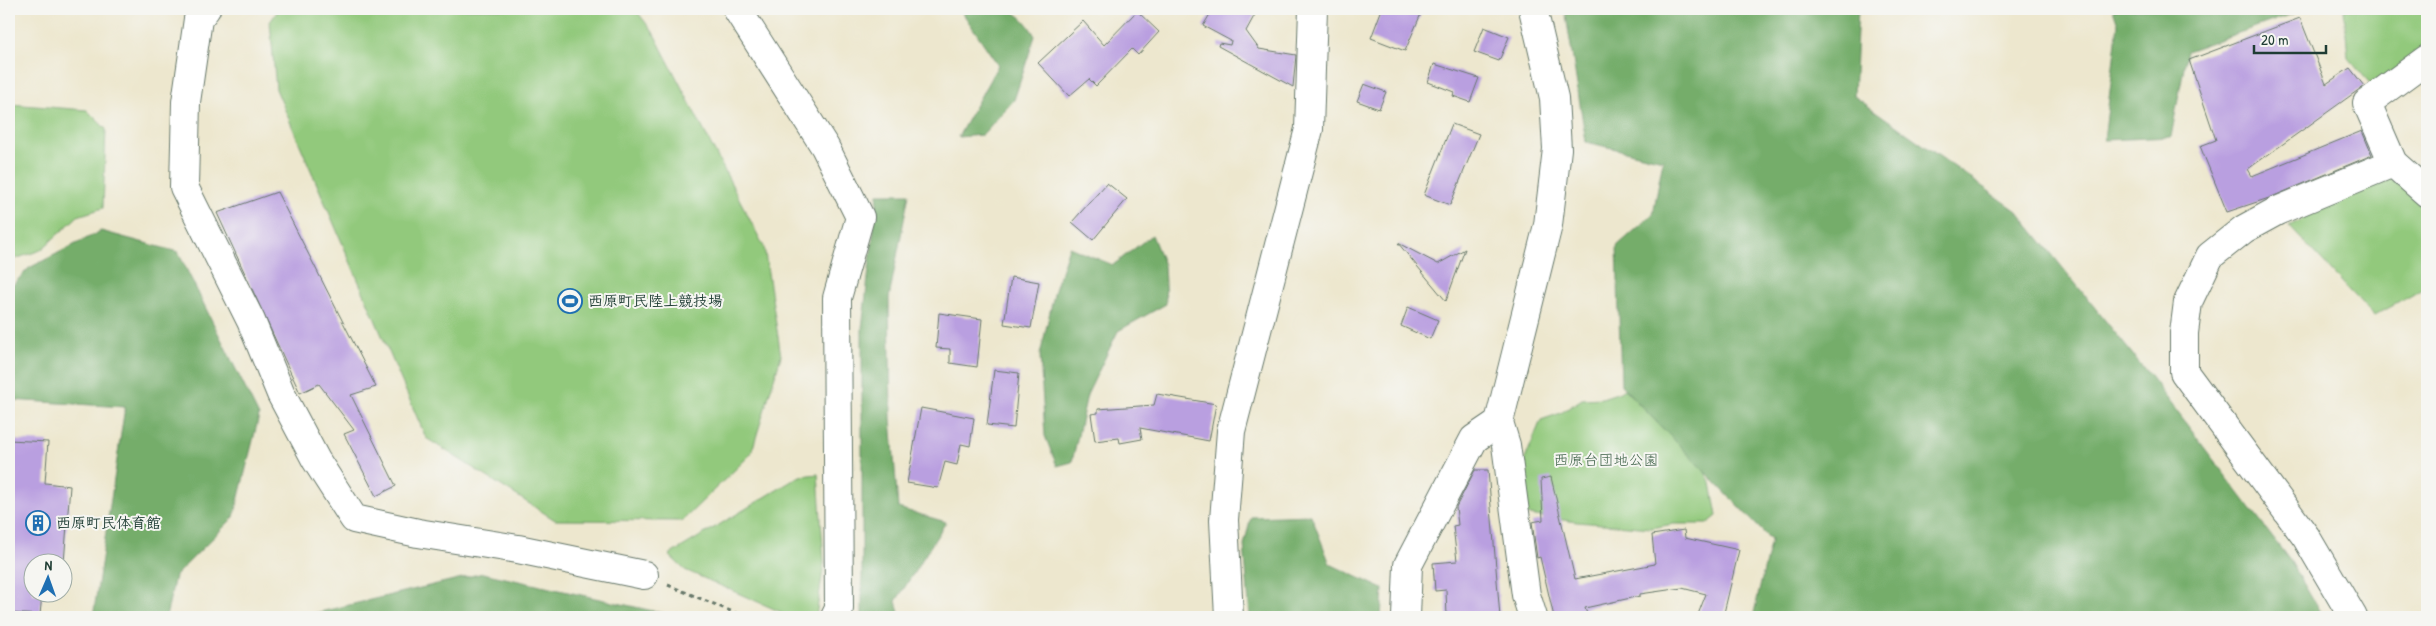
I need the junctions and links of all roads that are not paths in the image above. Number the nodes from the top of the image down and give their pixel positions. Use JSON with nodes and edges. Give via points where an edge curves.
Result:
{"nodes":[{"id":1,"x":206,"y":9,"type":"edge"},
{"id":2,"x":737,"y":9,"type":"edge"},
{"id":3,"x":1313,"y":9,"type":"edge"},
{"id":4,"x":1533,"y":9,"type":"edge"},
{"id":5,"x":2427,"y":59,"type":"edge"},
{"id":6,"x":2393,"y":163,"type":"junction"},
{"id":7,"x":2427,"y":193,"type":"edge"},
{"id":8,"x":1499,"y":422,"type":"junction"},
{"id":9,"x":644,"y":575,"type":"road end"},
{"id":10,"x":837,"y":613,"type":"edge"},
{"id":11,"x":1228,"y":617,"type":"edge"},
{"id":12,"x":1406,"y":617,"type":"edge"},
{"id":13,"x":1533,"y":617,"type":"edge"},
{"id":14,"x":2353,"y":617,"type":"edge"}],
"edges":[{"from":1,"to":9,"type":"street","via":[[198,19],[186,102],[184,187],[251,321],[280,394],[316,460],[354,519]]},
{"from":2,"to":10,"type":"street","via":[[825,147],[860,217],[837,298]]},
{"from":3,"to":11,"type":"street","via":[[1309,129],[1231,430],[1224,520]]},
{"from":4,"to":8,"type":"street","via":[[1554,98],[1557,149],[1548,225]]},
{"from":5,"to":6,"type":"street","via":[[2367,103]]},
{"from":6,"to":7,"type":"street"},
{"from":6,"to":14,"type":"street","via":[[2277,211],[2244,229],[2210,256],[2188,302],[2184,333],[2184,372],[2306,537]]},
{"from":8,"to":12,"type":"street","via":[[1474,439],[1408,565]]},
{"from":8,"to":13,"type":"street","via":[[1506,444],[1526,595]]}]}
